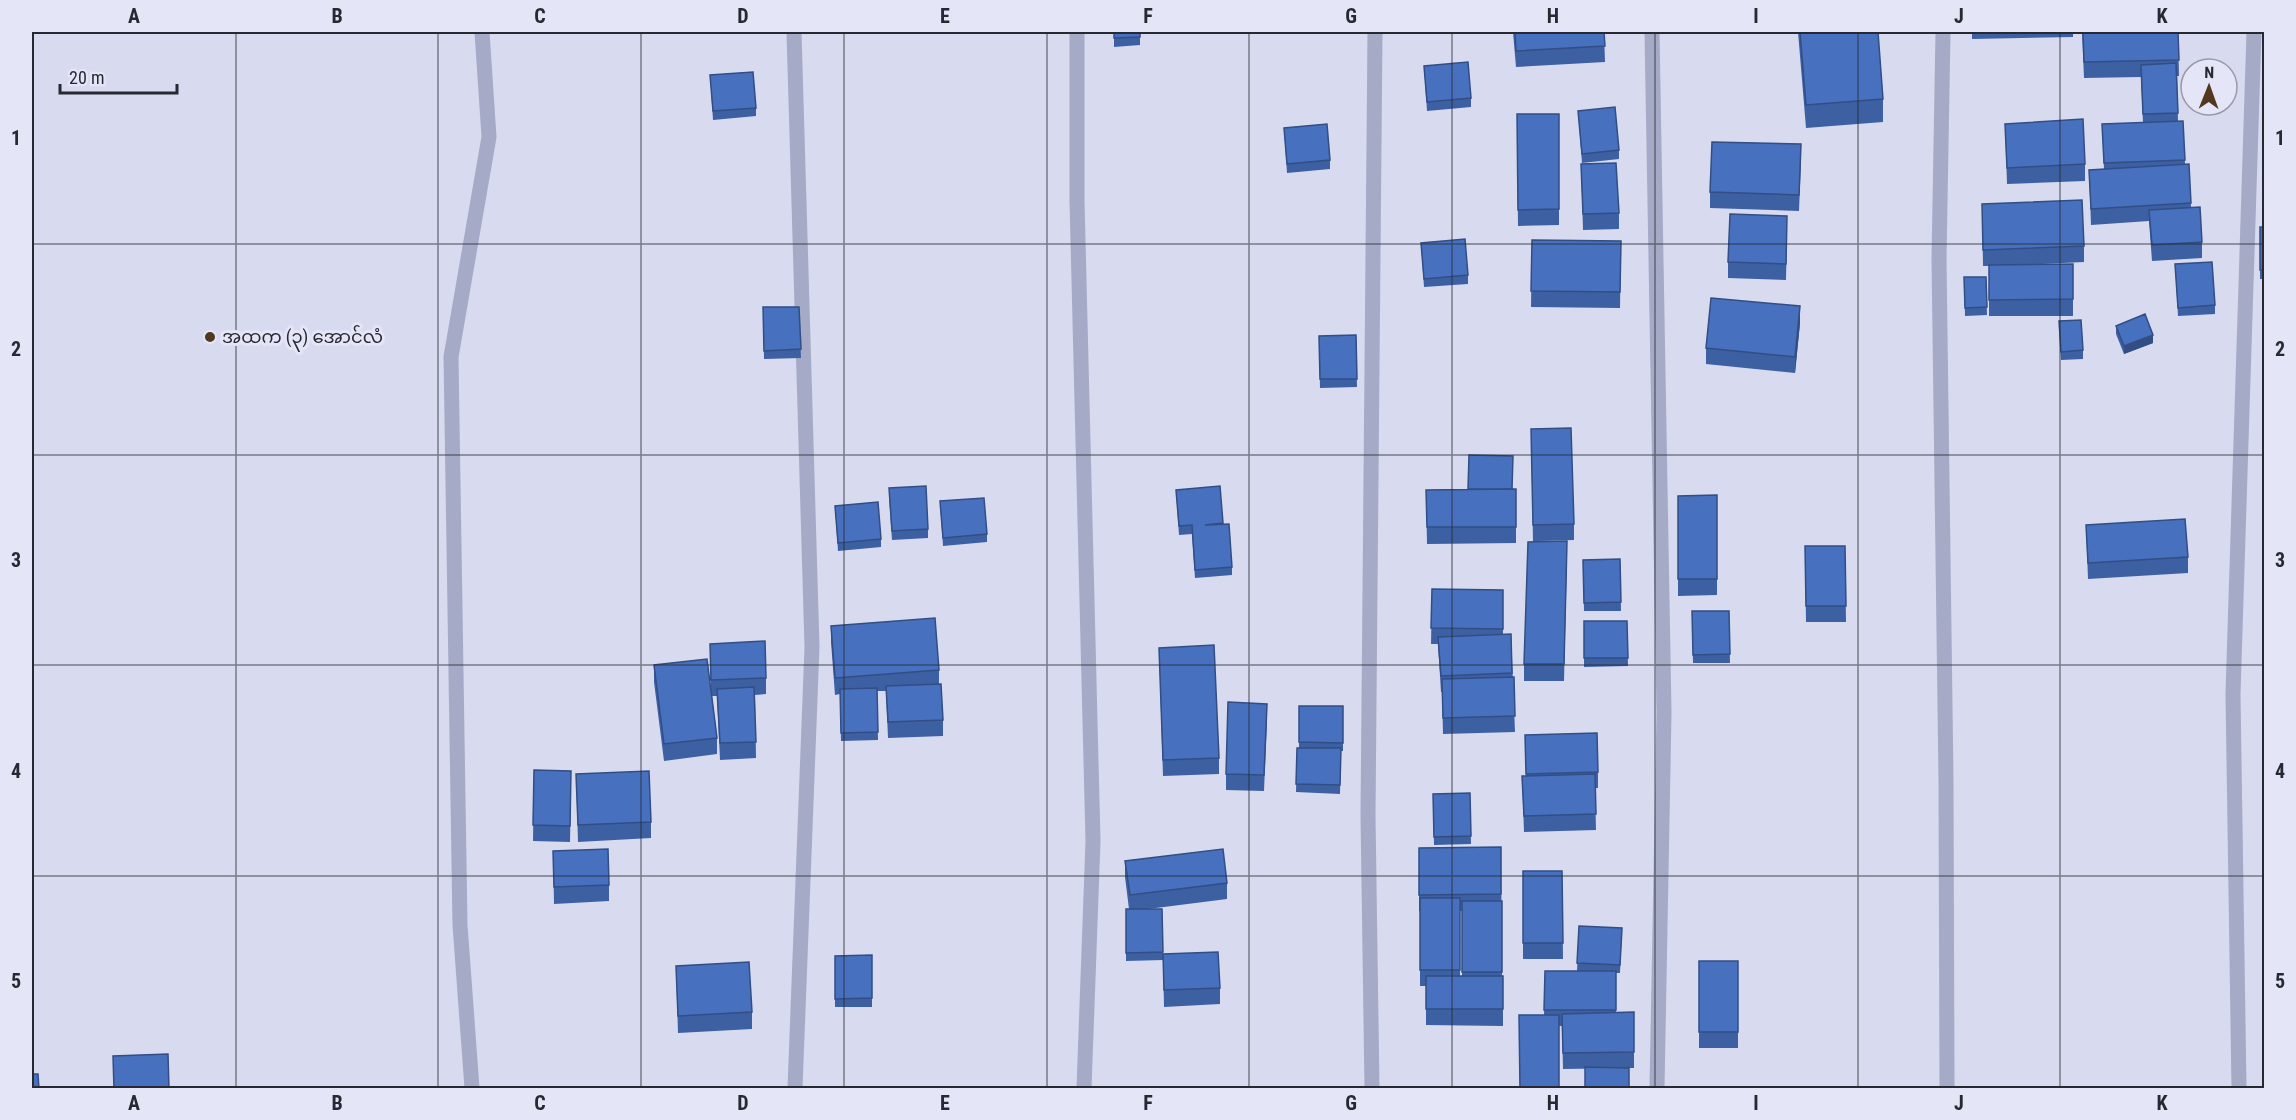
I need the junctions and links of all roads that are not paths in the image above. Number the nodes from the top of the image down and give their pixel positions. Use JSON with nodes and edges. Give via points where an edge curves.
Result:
{"nodes":[{"id":1,"x":482,"y":32,"type":"edge"},
{"id":2,"x":794,"y":32,"type":"edge"},
{"id":3,"x":1077,"y":32,"type":"edge"},
{"id":4,"x":1375,"y":32,"type":"edge"},
{"id":5,"x":1652,"y":32,"type":"edge"},
{"id":6,"x":1943,"y":32,"type":"edge"},
{"id":7,"x":2254,"y":32,"type":"edge"},
{"id":8,"x":472,"y":1089,"type":"edge"},
{"id":9,"x":795,"y":1089,"type":"edge"},
{"id":10,"x":1084,"y":1089,"type":"edge"},
{"id":11,"x":1372,"y":1089,"type":"edge"},
{"id":12,"x":1657,"y":1089,"type":"edge"},
{"id":13,"x":1947,"y":1089,"type":"edge"},
{"id":14,"x":2239,"y":1089,"type":"edge"}],
"edges":[{"from":1,"to":8,"type":"street","via":[[489,137],[451,357],[460,925]]},
{"from":2,"to":9,"type":"street","via":[[812,647]]},
{"from":3,"to":10,"type":"street","via":[[1077,201],[1093,841]]},
{"from":4,"to":11,"type":"street","via":[[1368,803]]},
{"from":5,"to":12,"type":"street","via":[[1664,713]]},
{"from":6,"to":13,"type":"street","via":[[1939,259]]},
{"from":7,"to":14,"type":"street","via":[[2233,694]]}]}
